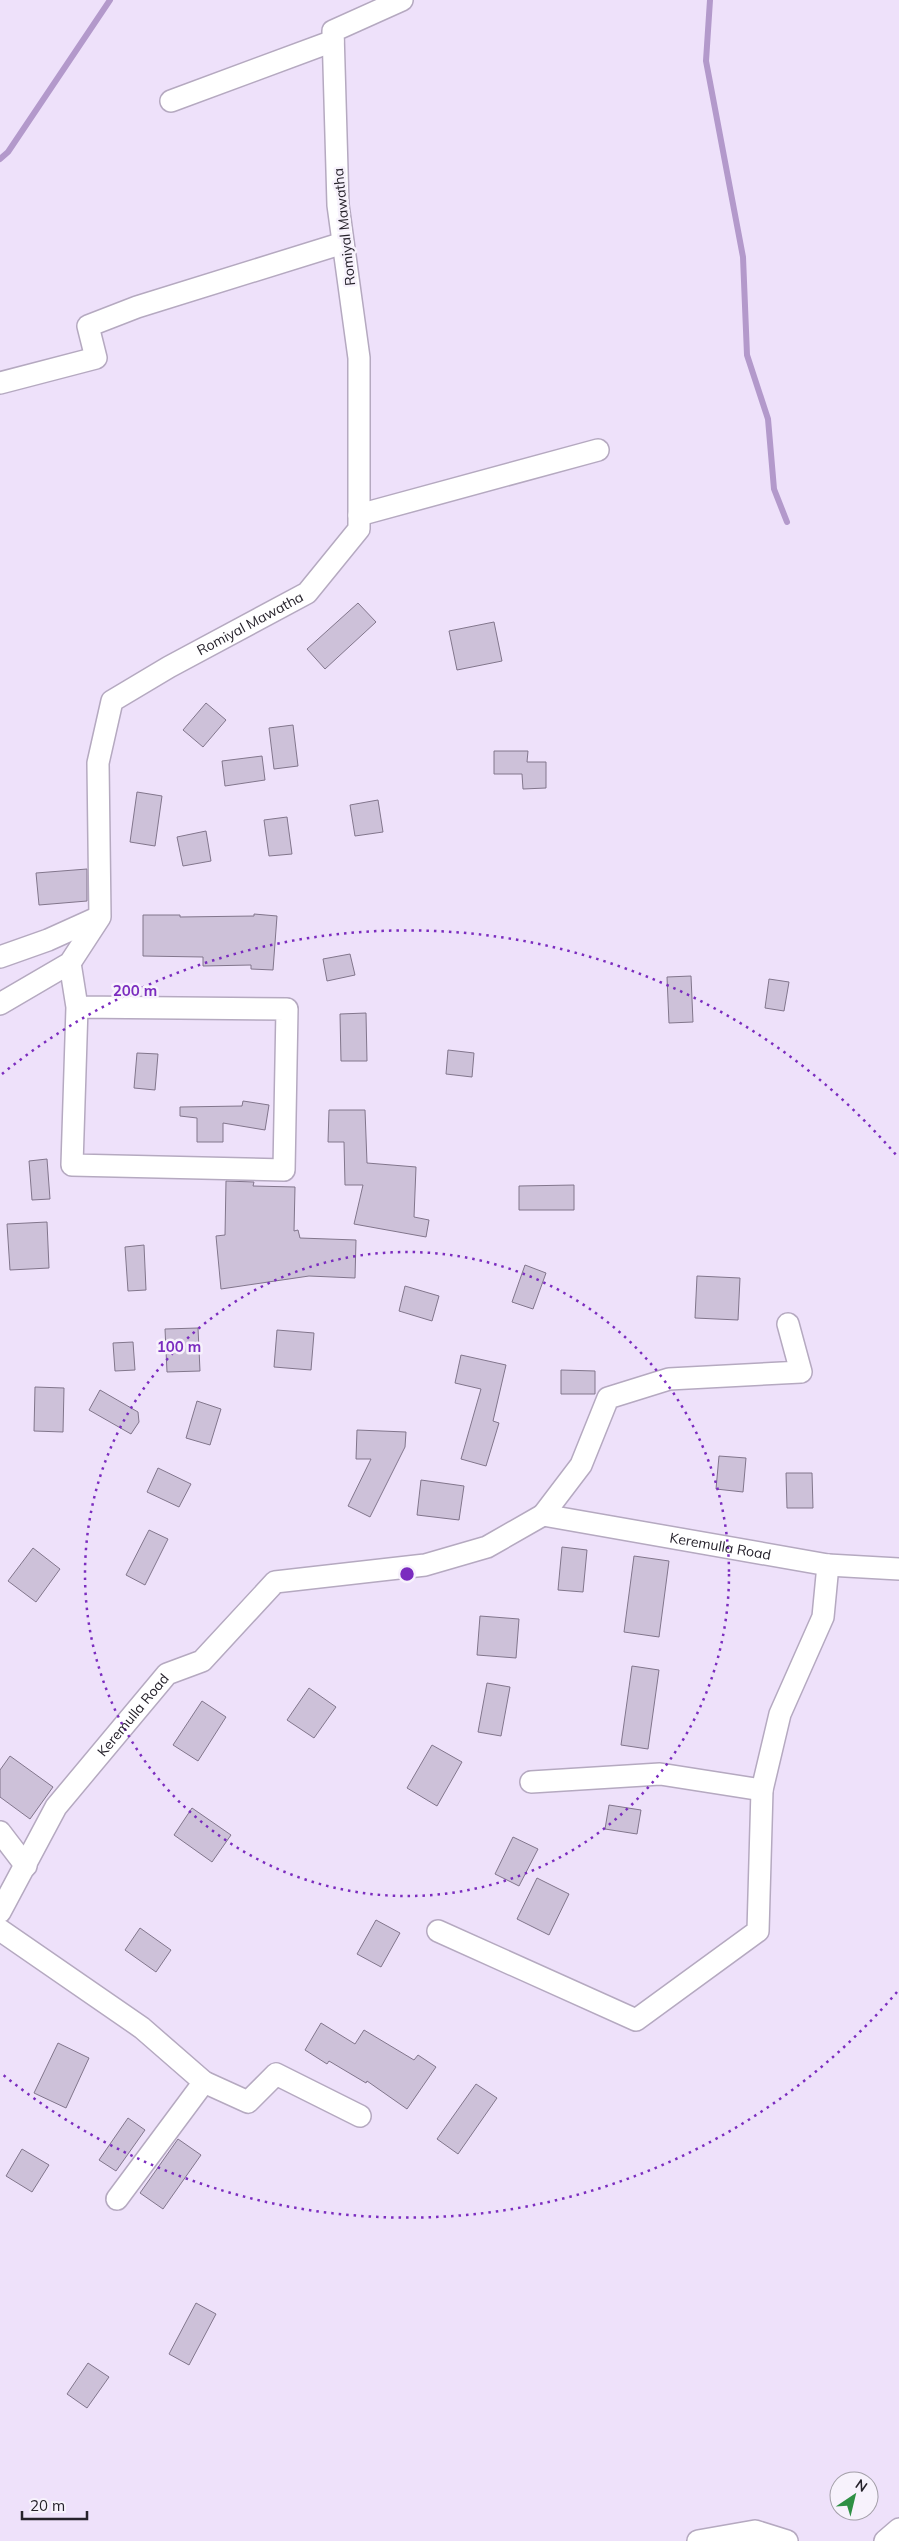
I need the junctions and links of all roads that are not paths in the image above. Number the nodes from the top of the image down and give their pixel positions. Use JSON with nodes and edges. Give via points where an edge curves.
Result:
{"nodes":[{"id":1,"x":402,"y":0,"type":"edge"},
{"id":2,"x":333,"y":40,"type":"junction"},
{"id":3,"x":170,"y":102,"type":"dead end"},
{"id":4,"x":343,"y":242,"type":"junction"},
{"id":5,"x":0,"y":383,"type":"edge"},
{"id":6,"x":598,"y":450,"type":"dead end"},
{"id":7,"x":359,"y":515,"type":"junction"},
{"id":8,"x":100,"y":917,"type":"junction"},
{"id":9,"x":0,"y":957,"type":"edge"},
{"id":10,"x":70,"y":963,"type":"junction"},
{"id":11,"x":0,"y":1004,"type":"edge"},
{"id":12,"x":77,"y":1007,"type":"junction"},
{"id":13,"x":788,"y":1324,"type":"dead end"},
{"id":14,"x":543,"y":1515,"type":"junction"},
{"id":15,"x":828,"y":1565,"type":"junction"},
{"id":16,"x":899,"y":1570,"type":"edge"},
{"id":17,"x":531,"y":1782,"type":"dead end"},
{"id":18,"x":762,"y":1790,"type":"junction"},
{"id":19,"x":0,"y":1832,"type":"edge"},
{"id":20,"x":26,"y":1866,"type":"junction"},
{"id":21,"x":0,"y":1912,"type":"edge"},
{"id":22,"x":0,"y":1930,"type":"edge"},
{"id":23,"x":438,"y":1930,"type":"dead end"},
{"id":24,"x":204,"y":2082,"type":"junction"},
{"id":25,"x":360,"y":2116,"type":"dead end"},
{"id":26,"x":117,"y":2198,"type":"dead end"},
{"id":27,"x":899,"y":2529,"type":"edge"},
{"id":28,"x":698,"y":2541,"type":"edge"},
{"id":29,"x":787,"y":2541,"type":"edge"},
{"id":30,"x":885,"y":2541,"type":"edge"}],
"edges":[{"from":1,"to":2,"type":"street","via":[[333,31]]},
{"from":2,"to":3,"type":"street"},
{"from":2,"to":4,"type":"street","name":"Romiyal Mawatha","via":[[338,205]]},
{"from":4,"to":5,"type":"street","via":[[137,307],[88,326],[96,358]]},
{"from":4,"to":7,"type":"street","name":"Romiyal Mawatha","via":[[359,358]]},
{"from":6,"to":7,"type":"street"},
{"from":7,"to":8,"type":"street","name":"Romiyal Mawatha","via":[[359,529],[307,593],[112,701],[98,762]]},
{"from":8,"to":9,"type":"street"},
{"from":8,"to":10,"type":"street"},
{"from":10,"to":11,"type":"street"},
{"from":10,"to":12,"type":"street"},
{"from":12,"to":12,"type":"street","via":[[72,1165],[284,1170],[287,1009]]},
{"from":13,"to":14,"type":"street","name":"Keremulla Road","via":[[801,1372],[669,1380],[608,1398],[581,1465]]},
{"from":14,"to":15,"type":"street","name":"Keremulla Road"},
{"from":14,"to":20,"type":"street","name":"Keremulla Road","via":[[487,1547],[425,1565],[275,1582],[202,1661],[167,1674],[56,1807]]},
{"from":15,"to":16,"type":"street","name":"Keremulla Road"},
{"from":15,"to":18,"type":"street","via":[[823,1618],[780,1714]]},
{"from":17,"to":18,"type":"street","via":[[660,1774]]},
{"from":18,"to":23,"type":"street","via":[[758,1931],[636,2020]]},
{"from":19,"to":20,"type":"street"},
{"from":20,"to":21,"type":"street","name":"Keremulla Road"},
{"from":22,"to":24,"type":"street","via":[[142,2028]]},
{"from":24,"to":25,"type":"street","via":[[248,2102],[276,2074]]},
{"from":24,"to":26,"type":"street"},
{"from":27,"to":30,"type":"street"},
{"from":28,"to":29,"type":"street","via":[[755,2531]]}]}
